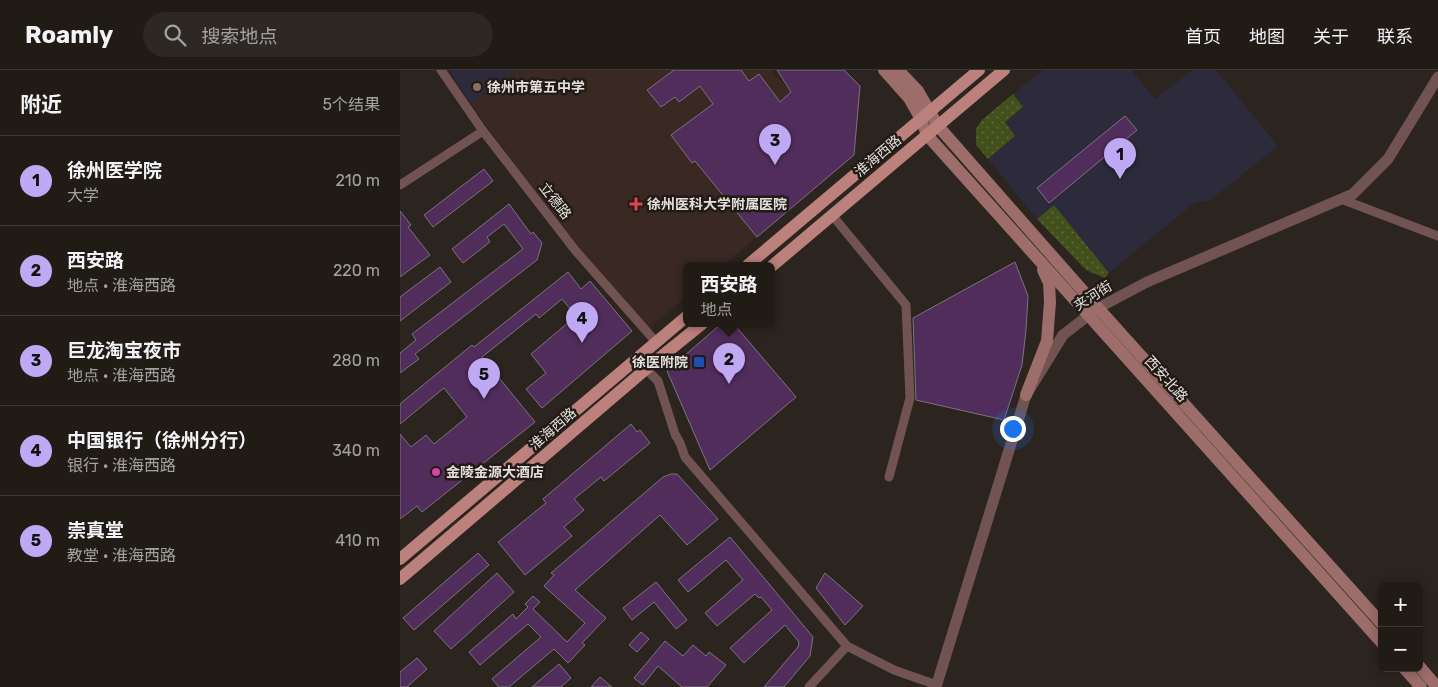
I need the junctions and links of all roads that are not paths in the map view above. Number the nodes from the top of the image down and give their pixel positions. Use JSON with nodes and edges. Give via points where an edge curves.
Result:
{"nodes":[{"id":1,"x":441,"y":70,"type":"edge"},
{"id":2,"x":884,"y":70,"type":"edge"},
{"id":3,"x":898,"y":70,"type":"edge"},
{"id":4,"x":979,"y":70,"type":"edge"},
{"id":5,"x":1004,"y":70,"type":"edge"},
{"id":6,"x":1438,"y":77,"type":"edge"},
{"id":7,"x":926,"y":115,"type":"junction"},
{"id":8,"x":938,"y":126,"type":"junction"},
{"id":9,"x":483,"y":131,"type":"junction"},
{"id":10,"x":927,"y":135,"type":"junction"},
{"id":11,"x":400,"y":185,"type":"edge"},
{"id":12,"x":1341,"y":199,"type":"junction"},
{"id":13,"x":832,"y":215,"type":"junction"},
{"id":14,"x":1438,"y":236,"type":"edge"},
{"id":15,"x":1036,"y":257,"type":"junction"},
{"id":16,"x":752,"y":262,"type":"edge"},
{"id":17,"x":775,"y":263,"type":"edge"},
{"id":18,"x":1093,"y":312,"type":"junction"},
{"id":19,"x":683,"y":320,"type":"edge"},
{"id":20,"x":698,"y":327,"type":"edge"},
{"id":21,"x":656,"y":342,"type":"junction"},
{"id":22,"x":646,"y":369,"type":"junction"},
{"id":23,"x":1026,"y":395,"type":"junction"},
{"id":24,"x":888,"y":477,"type":"dead end"},
{"id":25,"x":400,"y":559,"type":"edge"},
{"id":26,"x":400,"y":579,"type":"edge"},
{"id":27,"x":1378,"y":620,"type":"edge"},
{"id":28,"x":1378,"y":638,"type":"edge"},
{"id":29,"x":847,"y":646,"type":"junction"},
{"id":30,"x":1423,"y":670,"type":"edge"},
{"id":31,"x":1408,"y":672,"type":"edge"},
{"id":32,"x":936,"y":686,"type":"edge"},
{"id":33,"x":809,"y":687,"type":"edge"},
{"id":34,"x":1421,"y":687,"type":"edge"},
{"id":35,"x":1438,"y":687,"type":"edge"}],
"edges":[{"from":1,"to":9,"type":"street","name":"立德路"},
{"from":2,"to":7,"type":"main road"},
{"from":3,"to":7,"type":"main road","via":[[918,92]]},
{"from":4,"to":7,"type":"main road","name":"淮海西路"},
{"from":5,"to":8,"type":"main road","name":"淮海西路"},
{"from":6,"to":12,"type":"street","name":"夹河街","via":[[1388,159],[1353,194]]},
{"from":7,"to":8,"type":"main road","name":"西安北路"},
{"from":7,"to":10,"type":"main road"},
{"from":7,"to":16,"type":"main road","name":"淮海西路"},
{"from":8,"to":10,"type":"main road","name":"淮海西路"},
{"from":8,"to":18,"type":"main road","name":"西安北路"},
{"from":9,"to":11,"type":"street"},
{"from":9,"to":21,"type":"street","name":"立德路","via":[[575,250]]},
{"from":10,"to":13,"type":"main road","name":"淮海西路"},
{"from":10,"to":15,"type":"main road","name":"西安北路"},
{"from":12,"to":14,"type":"street"},
{"from":12,"to":18,"type":"street","name":"夹河街","via":[[1147,282]]},
{"from":13,"to":17,"type":"main road","name":"淮海西路"},
{"from":13,"to":24,"type":"street","via":[[906,306],[910,398]]},
{"from":15,"to":18,"type":"main road","name":"西安北路"},
{"from":15,"to":23,"type":"main road","via":[[1049,283],[1050,302],[1047,341]]},
{"from":18,"to":23,"type":"street","name":"夹河街","via":[[1063,336]]},
{"from":18,"to":27,"type":"main road","name":"西安北路"},
{"from":18,"to":28,"type":"main road","name":"西安北路"},
{"from":19,"to":21,"type":"main road","name":"淮海西路"},
{"from":20,"to":22,"type":"main road","name":"淮海西路"},
{"from":21,"to":25,"type":"main road","name":"淮海西路"},
{"from":22,"to":26,"type":"main road","name":"淮海西路"},
{"from":22,"to":29,"type":"street","via":[[658,381],[685,457]]},
{"from":23,"to":32,"type":"street","name":"夹河街"},
{"from":29,"to":32,"type":"street","via":[[894,670]]},
{"from":29,"to":33,"type":"street"},
{"from":30,"to":35,"type":"main road"},
{"from":31,"to":34,"type":"main road"}]}
